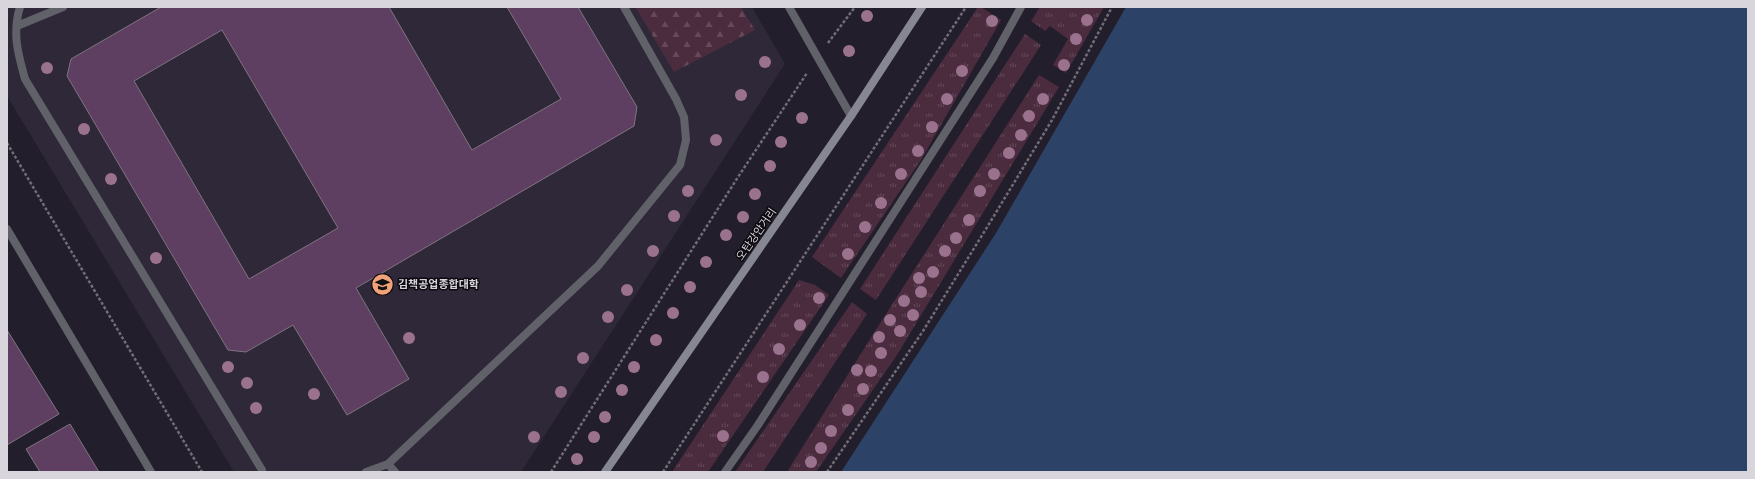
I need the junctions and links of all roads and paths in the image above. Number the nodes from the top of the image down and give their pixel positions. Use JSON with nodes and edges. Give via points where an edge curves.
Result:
{"nodes":[{"id":1,"x":20,"y":7,"type":"edge"},
{"id":2,"x":63,"y":7,"type":"edge"},
{"id":3,"x":624,"y":7,"type":"edge"},
{"id":4,"x":789,"y":7,"type":"edge"},
{"id":5,"x":855,"y":7,"type":"edge"},
{"id":6,"x":922,"y":7,"type":"edge"},
{"id":7,"x":966,"y":7,"type":"edge"},
{"id":8,"x":1022,"y":7,"type":"edge"},
{"id":9,"x":1112,"y":7,"type":"edge"},
{"id":10,"x":17,"y":26,"type":"junction"},
{"id":11,"x":818,"y":58,"type":"junction"},
{"id":12,"x":851,"y":116,"type":"junction"},
{"id":13,"x":7,"y":142,"type":"edge"},
{"id":14,"x":7,"y":229,"type":"edge"},
{"id":15,"x":388,"y":464,"type":"junction"},
{"id":16,"x":151,"y":472,"type":"edge"},
{"id":17,"x":202,"y":472,"type":"edge"},
{"id":18,"x":262,"y":472,"type":"edge"},
{"id":19,"x":366,"y":472,"type":"edge"},
{"id":20,"x":395,"y":472,"type":"edge"},
{"id":21,"x":551,"y":472,"type":"edge"},
{"id":22,"x":605,"y":472,"type":"edge"},
{"id":23,"x":663,"y":472,"type":"edge"},
{"id":24,"x":725,"y":472,"type":"edge"},
{"id":25,"x":827,"y":472,"type":"edge"}],
"edges":[{"from":1,"to":10,"type":"street"},
{"from":2,"to":10,"type":"street"},
{"from":3,"to":15,"type":"street","via":[[684,117],[686,140],[680,165],[598,266]]},
{"from":4,"to":11,"type":"street"},
{"from":5,"to":11,"type":"path"},
{"from":6,"to":12,"type":"main road","name":"오탄강안거리"},
{"from":7,"to":23,"type":"path"},
{"from":8,"to":24,"type":"street","via":[[994,58],[758,425]]},
{"from":9,"to":25,"type":"path","via":[[1052,120],[985,231],[923,331]]},
{"from":10,"to":18,"type":"street","via":[[16,42],[25,79]]},
{"from":11,"to":12,"type":"street"},
{"from":11,"to":21,"type":"path","via":[[738,177]]},
{"from":12,"to":22,"type":"main road","name":"오탄강안거리"},
{"from":13,"to":17,"type":"path"},
{"from":14,"to":16,"type":"street"},
{"from":15,"to":19,"type":"street"},
{"from":15,"to":20,"type":"street"}]}
